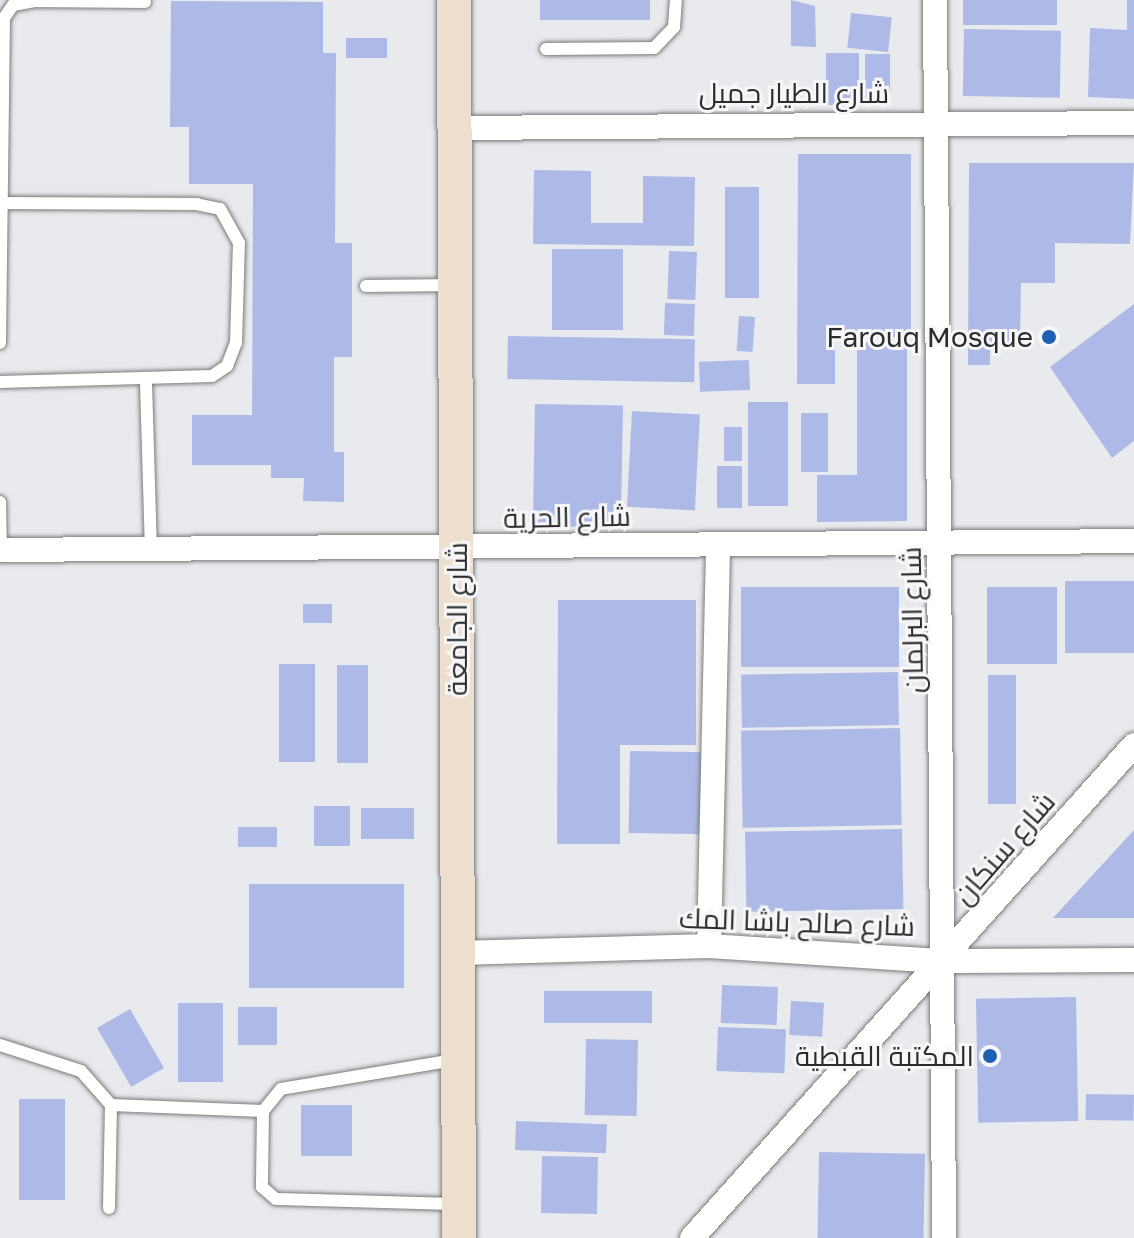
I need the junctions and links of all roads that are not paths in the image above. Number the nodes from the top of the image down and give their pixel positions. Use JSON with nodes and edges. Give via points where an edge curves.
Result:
{"nodes":[{"id":1,"x":454,"y":0,"type":"edge"},
{"id":2,"x":676,"y":0,"type":"edge"},
{"id":3,"x":935,"y":0,"type":"edge"},
{"id":4,"x":145,"y":2,"type":"dead end"},
{"id":5,"x":546,"y":49,"type":"dead end"},
{"id":6,"x":1134,"y":123,"type":"edge"},
{"id":7,"x":935,"y":124,"type":"junction"},
{"id":8,"x":455,"y":128,"type":"junction"},
{"id":9,"x":2,"y":203,"type":"edge"},
{"id":10,"x":456,"y":285,"type":"junction"},
{"id":11,"x":366,"y":286,"type":"dead end"},
{"id":12,"x":0,"y":343,"type":"edge"},
{"id":13,"x":0,"y":382,"type":"edge"},
{"id":14,"x":146,"y":383,"type":"junction"},
{"id":15,"x":0,"y":502,"type":"edge"},
{"id":16,"x":1134,"y":541,"type":"edge"},
{"id":17,"x":940,"y":543,"type":"junction"},
{"id":18,"x":718,"y":545,"type":"junction"},
{"id":19,"x":456,"y":548,"type":"junction"},
{"id":20,"x":1,"y":550,"type":"edge"},
{"id":21,"x":151,"y":551,"type":"junction"},
{"id":22,"x":1134,"y":745,"type":"edge"},
{"id":23,"x":709,"y":946,"type":"junction"},
{"id":24,"x":458,"y":953,"type":"junction"},
{"id":25,"x":1134,"y":960,"type":"edge"},
{"id":26,"x":944,"y":961,"type":"junction"},
{"id":27,"x":0,"y":1045,"type":"edge"},
{"id":28,"x":459,"y":1059,"type":"junction"},
{"id":29,"x":111,"y":1105,"type":"junction"},
{"id":30,"x":263,"y":1111,"type":"junction"},
{"id":31,"x":109,"y":1208,"type":"dead end"},
{"id":32,"x":459,"y":1221,"type":"edge"},
{"id":33,"x":692,"y":1238,"type":"edge"},
{"id":34,"x":944,"y":1238,"type":"edge"}],
"edges":[{"from":1,"to":8,"type":"main road","name":"شارع الجامعة"},
{"from":2,"to":5,"type":"lane","via":[[674,27],[654,48]]},
{"from":3,"to":7,"type":"street","name":"شارع البرلمان"},
{"from":4,"to":9,"type":"lane","via":[[13,5],[4,18]]},
{"from":6,"to":7,"type":"street","name":"شارع الطيار جميل"},
{"from":7,"to":8,"type":"street","name":"شارع الطيار جميل"},
{"from":7,"to":17,"type":"street","name":"شارع البرلمان"},
{"from":8,"to":10,"type":"main road","name":"شارع الجامعة"},
{"from":9,"to":12,"type":"lane"},
{"from":9,"to":14,"type":"lane","via":[[197,204],[220,209],[233,224],[239,243],[236,343],[227,366],[191,381]]},
{"from":10,"to":11,"type":"lane"},
{"from":10,"to":19,"type":"main road","name":"شارع الجامعة"},
{"from":13,"to":14,"type":"lane"},
{"from":14,"to":21,"type":"lane"},
{"from":15,"to":20,"type":"lane"},
{"from":16,"to":17,"type":"street","name":"شارع الحرية"},
{"from":17,"to":18,"type":"street","name":"شارع الحرية"},
{"from":17,"to":26,"type":"street","name":"شارع البرلمان"},
{"from":18,"to":19,"type":"street","name":"شارع الحرية"},
{"from":18,"to":23,"type":"street"},
{"from":19,"to":21,"type":"street","name":"شارع الحرية"},
{"from":19,"to":24,"type":"main road","name":"شارع الجامعة"},
{"from":20,"to":21,"type":"street","name":"شارع الحرية"},
{"from":22,"to":26,"type":"street","name":"شارع سنكان"},
{"from":23,"to":24,"type":"street","name":"شارع صالح باشا المك"},
{"from":23,"to":26,"type":"street","name":"شارع صالح باشا المك"},
{"from":24,"to":28,"type":"main road","name":"شارع الجامعة"},
{"from":25,"to":26,"type":"street","name":"شارع صالح باشا المك"},
{"from":26,"to":33,"type":"street","name":"شارع سنكان"},
{"from":26,"to":34,"type":"street","name":"شارع البرلمان"},
{"from":27,"to":29,"type":"lane","via":[[81,1071]]},
{"from":28,"to":30,"type":"lane","via":[[304,1082],[281,1089]]},
{"from":28,"to":32,"type":"main road","name":"شارع الجامعة"},
{"from":29,"to":30,"type":"lane"},
{"from":29,"to":31,"type":"lane"},
{"from":30,"to":32,"type":"lane","via":[[265,1196]]}]}
